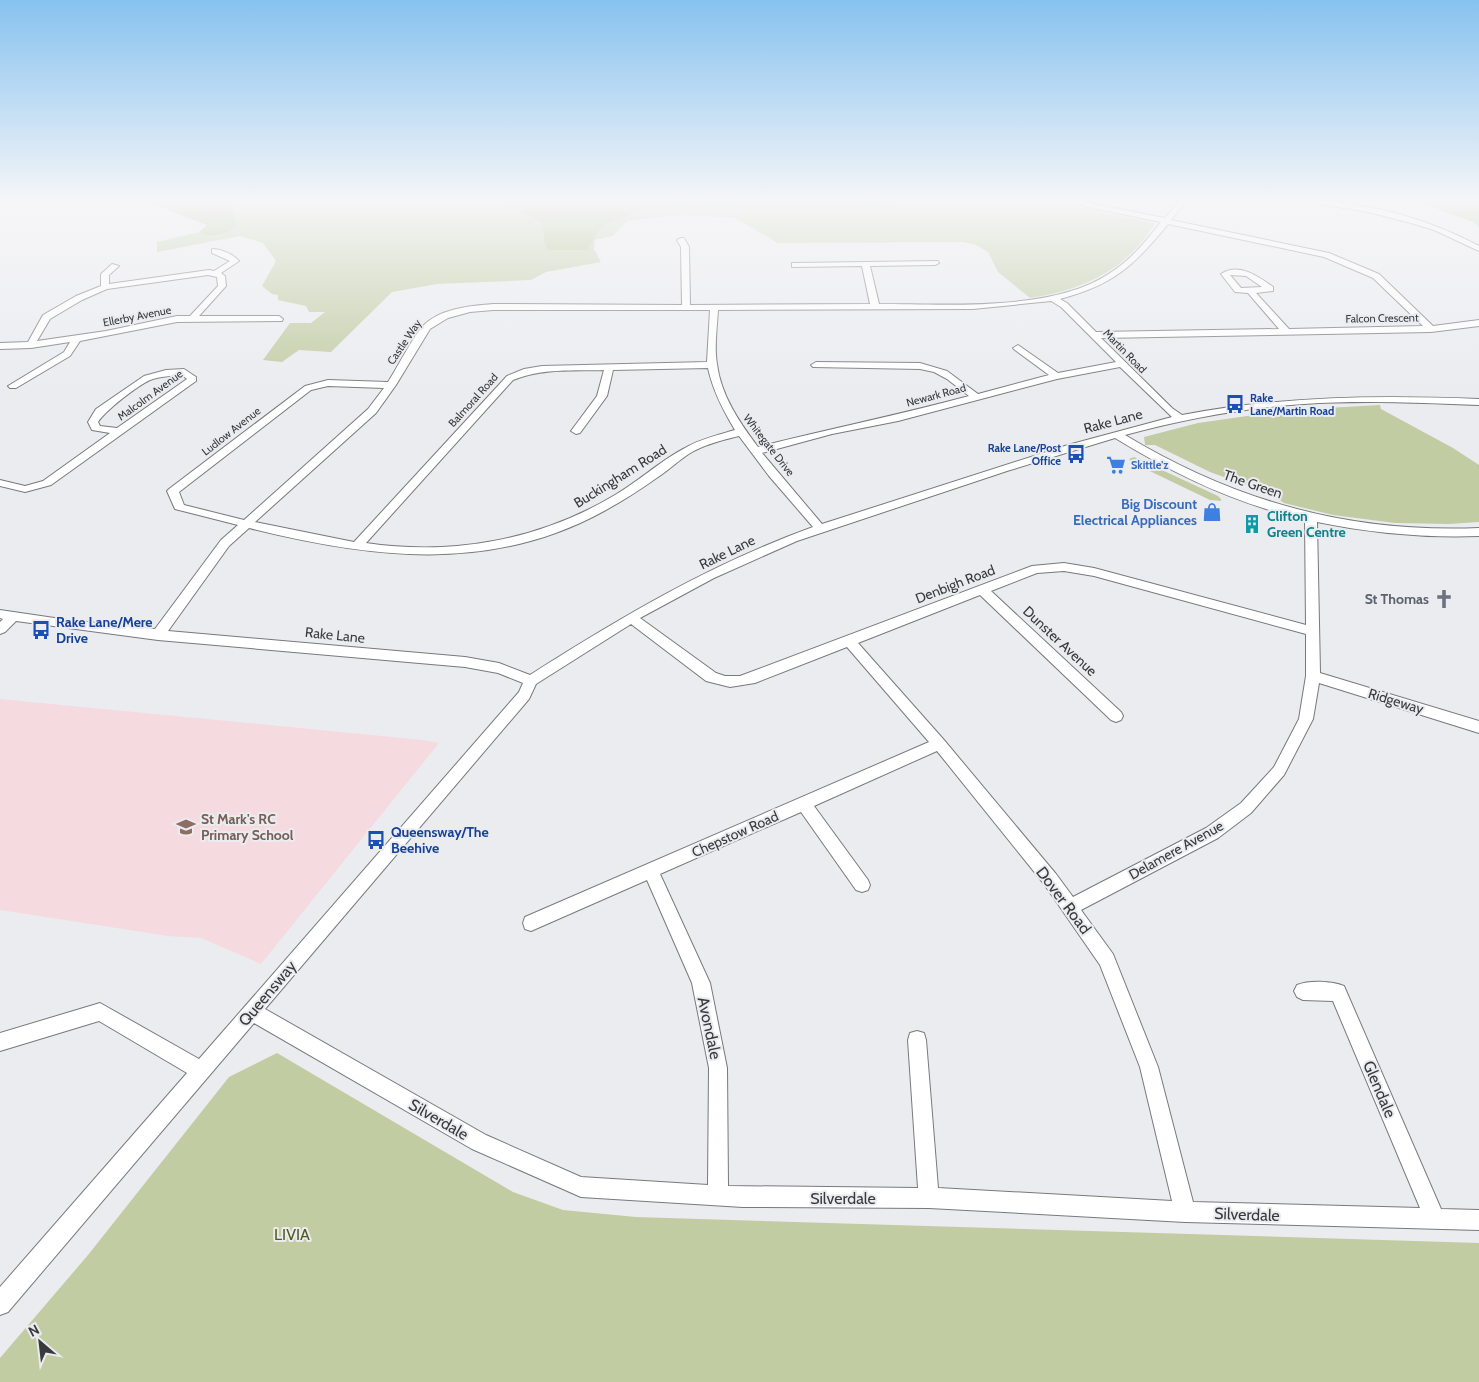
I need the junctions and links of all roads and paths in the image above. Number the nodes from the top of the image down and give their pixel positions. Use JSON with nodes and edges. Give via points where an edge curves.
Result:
{"nodes":[{"id":1,"x":230,"y":264,"type":"edge"},
{"id":2,"x":685,"y":264,"type":"edge"},
{"id":3,"x":830,"y":264,"type":"edge"},
{"id":4,"x":865,"y":264,"type":"edge"},
{"id":5,"x":1127,"y":264,"type":"edge"},
{"id":6,"x":1349,"y":264,"type":"edge"},
{"id":7,"x":795,"y":265,"type":"dead end"},
{"id":8,"x":115,"y":266,"type":"dead end"},
{"id":9,"x":215,"y":274,"type":"junction"},
{"id":10,"x":106,"y":287,"type":"junction"},
{"id":11,"x":1250,"y":291,"type":"dead end"},
{"id":12,"x":1053,"y":298,"type":"junction"},
{"id":13,"x":874,"y":307,"type":"junction"},
{"id":14,"x":686,"y":308,"type":"junction"},
{"id":15,"x":714,"y":308,"type":"junction"},
{"id":16,"x":192,"y":319,"type":"junction"},
{"id":17,"x":279,"y":319,"type":"dead end"},
{"id":18,"x":1479,"y":322,"type":"edge"},
{"id":19,"x":1431,"y":328,"type":"junction"},
{"id":20,"x":1286,"y":331,"type":"junction"},
{"id":21,"x":1093,"y":334,"type":"junction"},
{"id":22,"x":77,"y":338,"type":"junction"},
{"id":23,"x":31,"y":345,"type":"junction"},
{"id":24,"x":0,"y":346,"type":"edge"},
{"id":25,"x":1018,"y":348,"type":"dead end"},
{"id":26,"x":1122,"y":364,"type":"junction"},
{"id":27,"x":712,"y":365,"type":"junction"},
{"id":28,"x":816,"y":365,"type":"dead end"},
{"id":29,"x":609,"y":368,"type":"junction"},
{"id":30,"x":1056,"y":376,"type":"junction"},
{"id":31,"x":391,"y":385,"type":"junction"},
{"id":32,"x":13,"y":386,"type":"dead end"},
{"id":33,"x":976,"y":397,"type":"junction"},
{"id":34,"x":1479,"y":402,"type":"edge"},
{"id":35,"x":1181,"y":419,"type":"junction"},
{"id":36,"x":576,"y":431,"type":"dead end"},
{"id":37,"x":120,"y":432,"type":"junction"},
{"id":38,"x":742,"y":432,"type":"junction"},
{"id":39,"x":1118,"y":435,"type":"junction"},
{"id":40,"x":756,"y":451,"type":"junction"},
{"id":41,"x":0,"y":483,"type":"edge"},
{"id":42,"x":1311,"y":518,"type":"junction"},
{"id":43,"x":247,"y":524,"type":"junction"},
{"id":44,"x":821,"y":530,"type":"junction"},
{"id":45,"x":1479,"y":532,"type":"edge"},
{"id":46,"x":358,"y":546,"type":"junction"},
{"id":47,"x":982,"y":590,"type":"junction"},
{"id":48,"x":0,"y":614,"type":"edge"},
{"id":49,"x":14,"y":616,"type":"junction"},
{"id":50,"x":631,"y":618,"type":"junction"},
{"id":51,"x":0,"y":630,"type":"edge"},
{"id":52,"x":1312,"y":631,"type":"junction"},
{"id":53,"x":158,"y":635,"type":"junction"},
{"id":54,"x":848,"y":640,"type":"junction"},
{"id":55,"x":1312,"y":676,"type":"junction"},
{"id":56,"x":531,"y":681,"type":"junction"},
{"id":57,"x":1116,"y":716,"type":"dead end"},
{"id":58,"x":1479,"y":728,"type":"edge"},
{"id":59,"x":939,"y":744,"type":"junction"},
{"id":60,"x":804,"y":804,"type":"junction"},
{"id":61,"x":651,"y":871,"type":"junction"},
{"id":62,"x":862,"y":885,"type":"dead end"},
{"id":63,"x":1070,"y":907,"type":"junction"},
{"id":64,"x":531,"y":923,"type":"dead end"},
{"id":65,"x":1303,"y":991,"type":"dead end"},
{"id":66,"x":251,"y":1010,"type":"junction"},
{"id":67,"x":917,"y":1040,"type":"dead end"},
{"id":68,"x":0,"y":1042,"type":"edge"},
{"id":69,"x":202,"y":1071,"type":"junction"},
{"id":70,"x":718,"y":1196,"type":"junction"},
{"id":71,"x":929,"y":1198,"type":"junction"},
{"id":72,"x":1185,"y":1212,"type":"junction"},
{"id":73,"x":1435,"y":1219,"type":"junction"},
{"id":74,"x":1479,"y":1220,"type":"edge"},
{"id":75,"x":0,"y":1304,"type":"edge"}],
"edges":[{"from":1,"to":9,"type":"street"},
{"from":2,"to":14,"type":"street"},
{"from":3,"to":7,"type":"street"},
{"from":4,"to":13,"type":"street"},
{"from":5,"to":12,"type":"street","name":"Castle Way","via":[[1104,280]]},
{"from":6,"to":19,"type":"street","via":[[1376,276]]},
{"from":8,"to":10,"type":"street","via":[[105,274]]},
{"from":9,"to":10,"type":"street","via":[[209,272]]},
{"from":9,"to":16,"type":"street","via":[[221,276],[222,286]]},
{"from":10,"to":23,"type":"street","via":[[78,298],[46,318]]},
{"from":11,"to":20,"type":"street"},
{"from":12,"to":13,"type":"street","name":"Castle Way","via":[[973,306]]},
{"from":12,"to":21,"type":"street","name":"Martin Road"},
{"from":13,"to":15,"type":"street","name":"Castle Way"},
{"from":14,"to":15,"type":"street","name":"Castle Way"},
{"from":14,"to":31,"type":"street","name":"Castle Way","via":[[493,307],[462,310],[426,327]]},
{"from":15,"to":27,"type":"street","name":"Whitegate Drive"},
{"from":16,"to":17,"type":"street","name":"Ellerby Avenue"},
{"from":16,"to":22,"type":"street","name":"Ellerby Avenue"},
{"from":18,"to":19,"type":"street","name":"Falcon Crescent"},
{"from":19,"to":20,"type":"street","name":"Falcon Crescent"},
{"from":20,"to":21,"type":"street","name":"Falcon Crescent"},
{"from":21,"to":26,"type":"street","name":"Martin Road"},
{"from":22,"to":23,"type":"street","name":"Ellerby Avenue"},
{"from":22,"to":32,"type":"street","via":[[67,354]]},
{"from":23,"to":24,"type":"street","name":"Ellerby Avenue"},
{"from":25,"to":30,"type":"street"},
{"from":26,"to":30,"type":"street","name":"Newark Road"},
{"from":26,"to":35,"type":"street","name":"Martin Road"},
{"from":27,"to":29,"type":"street","name":"Balmoral Road"},
{"from":27,"to":38,"type":"street","name":"Whitegate Drive","via":[[717,388]]},
{"from":28,"to":33,"type":"street","via":[[934,368],[944,371]]},
{"from":29,"to":36,"type":"street","via":[[602,396]]},
{"from":29,"to":46,"type":"street","name":"Balmoral Road","via":[[542,369],[510,378]]},
{"from":30,"to":33,"type":"street","name":"Newark Road"},
{"from":31,"to":43,"type":"street","name":"Castle Way","via":[[372,411]]},
{"from":31,"to":43,"type":"street","name":"Ludlow Avenue","via":[[328,383],[308,388],[173,491],[179,507]]},
{"from":33,"to":40,"type":"street","name":"Newark Road","via":[[894,420]]},
{"from":34,"to":35,"type":"street","name":"Rake Lane","via":[[1320,400],[1248,406]]},
{"from":35,"to":39,"type":"street","name":"Rake Lane"},
{"from":37,"to":37,"type":"street","name":"Malcolm Avenue","via":[[96,428],[94,422],[100,411],[147,378],[184,372],[193,379]]},
{"from":37,"to":41,"type":"street","name":"Malcolm Avenue","via":[[47,483],[25,489]]},
{"from":38,"to":40,"type":"street","name":"Whitegate Drive"},
{"from":38,"to":46,"type":"street","name":"Buckingham Road","via":[[688,450],[602,509],[532,539],[481,550],[435,553],[391,552]]},
{"from":39,"to":42,"type":"street","name":"The Green","via":[[1160,461],[1220,489]]},
{"from":39,"to":44,"type":"street","name":"Rake Lane","via":[[1020,463]]},
{"from":40,"to":44,"type":"street","name":"Whitegate Drive"},
{"from":42,"to":45,"type":"street","name":"The Green","via":[[1392,530]]},
{"from":42,"to":52,"type":"street","name":"Delamere Avenue"},
{"from":43,"to":46,"type":"street","name":"Buckingham Road"},
{"from":43,"to":53,"type":"street","name":"Castle Way","via":[[225,543]]},
{"from":44,"to":50,"type":"street","name":"Rake Lane","via":[[734,563]]},
{"from":47,"to":52,"type":"street","name":"Denbigh Road","via":[[1036,569],[1064,567],[1094,572]]},
{"from":47,"to":54,"type":"street","name":"Denbigh Road"},
{"from":47,"to":57,"type":"street","name":"Dunster Avenue"},
{"from":48,"to":49,"type":"street","name":"Rake Lane"},
{"from":49,"to":51,"type":"street"},
{"from":49,"to":53,"type":"street","name":"Rake Lane","via":[[93,629]]},
{"from":50,"to":54,"type":"street","name":"Denbigh Road","via":[[711,677],[726,682],[742,681]]},
{"from":50,"to":56,"type":"street","name":"Rake Lane"},
{"from":52,"to":55,"type":"street","name":"Delamere Avenue"},
{"from":53,"to":56,"type":"street","name":"Rake Lane","via":[[459,662],[504,668]]},
{"from":54,"to":59,"type":"street","name":"Dover Road"},
{"from":55,"to":58,"type":"street","name":"Ridgeway"},
{"from":55,"to":63,"type":"street","name":"Delamere Avenue","via":[[1306,719],[1279,770],[1246,808],[1212,833]]},
{"from":56,"to":66,"type":"street","name":"Queensway","via":[[524,695]]},
{"from":59,"to":60,"type":"street","name":"Chepstow Road"},
{"from":59,"to":63,"type":"street","name":"Dover Road"},
{"from":60,"to":61,"type":"street","name":"Chepstow Road"},
{"from":60,"to":62,"type":"street"},
{"from":61,"to":64,"type":"street","name":"Chepstow Road"},
{"from":61,"to":70,"type":"street","name":"Avondale","via":[[700,983],[718,1068]]},
{"from":63,"to":72,"type":"street","name":"Dover Road","via":[[1107,960],[1149,1067]]},
{"from":65,"to":73,"type":"street","name":"Glendale","via":[[1338,992]]},
{"from":66,"to":69,"type":"street","name":"Queensway"},
{"from":66,"to":70,"type":"street","name":"Silverdale","via":[[479,1142],[580,1187]]},
{"from":67,"to":71,"type":"street"},
{"from":68,"to":69,"type":"street","via":[[100,1012]]},
{"from":69,"to":75,"type":"street","name":"Queensway"},
{"from":70,"to":71,"type":"street","name":"Silverdale"},
{"from":71,"to":72,"type":"street","name":"Silverdale"},
{"from":72,"to":73,"type":"street","name":"Silverdale"},
{"from":73,"to":74,"type":"street","name":"Silverdale"}]}
